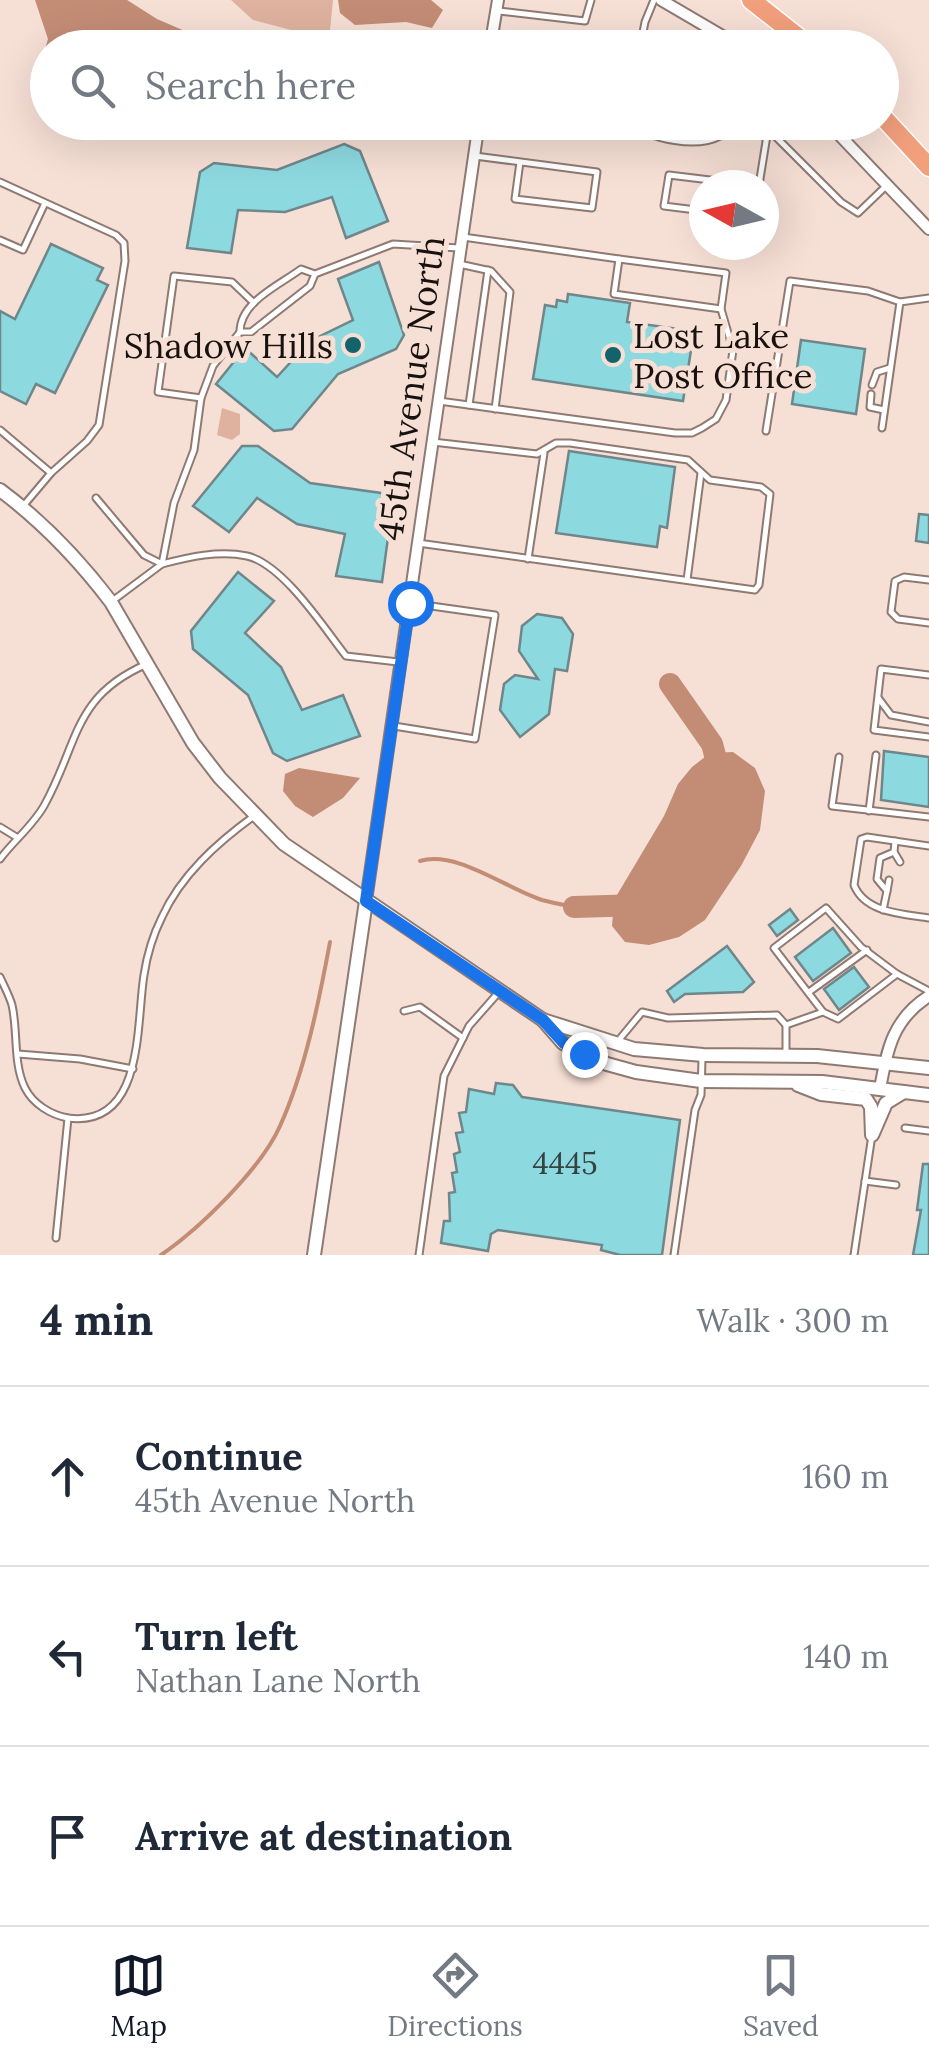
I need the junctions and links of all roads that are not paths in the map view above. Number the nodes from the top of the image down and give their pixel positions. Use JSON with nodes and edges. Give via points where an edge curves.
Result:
{"nodes":[{"id":1,"x":591,"y":0,"type":"edge"},
{"id":2,"x":658,"y":0,"type":"edge"},
{"id":3,"x":751,"y":0,"type":"edge"},
{"id":4,"x":497,"y":5,"type":"edge"},
{"id":5,"x":493,"y":30,"type":"edge"},
{"id":6,"x":646,"y":30,"type":"edge"},
{"id":7,"x":711,"y":30,"type":"edge"},
{"id":8,"x":789,"y":30,"type":"edge"},
{"id":9,"x":899,"y":134,"type":"edge"},
{"id":10,"x":477,"y":140,"type":"edge"},
{"id":11,"x":767,"y":140,"type":"edge"},
{"id":12,"x":783,"y":140,"type":"edge"},
{"id":13,"x":844,"y":140,"type":"edge"},
{"id":14,"x":474,"y":156,"type":"junction"},
{"id":15,"x":520,"y":162,"type":"junction"},
{"id":16,"x":929,"y":167,"type":"edge"},
{"id":17,"x":762,"y":170,"type":"edge"},
{"id":18,"x":689,"y":177,"type":"edge"},
{"id":19,"x":0,"y":182,"type":"edge"},
{"id":20,"x":888,"y":185,"type":"junction"},
{"id":21,"x":45,"y":202,"type":"junction"},
{"id":22,"x":689,"y":209,"type":"edge"},
{"id":23,"x":929,"y":229,"type":"edge"},
{"id":24,"x":0,"y":240,"type":"edge"},
{"id":25,"x":463,"y":242,"type":"junction"},
{"id":26,"x":619,"y":259,"type":"junction"},
{"id":27,"x":459,"y":264,"type":"junction"},
{"id":28,"x":488,"y":270,"type":"junction"},
{"id":29,"x":315,"y":274,"type":"junction"},
{"id":30,"x":929,"y":298,"type":"edge"},
{"id":31,"x":900,"y":302,"type":"junction"},
{"id":32,"x":254,"y":304,"type":"junction"},
{"id":33,"x":722,"y":309,"type":"junction"},
{"id":34,"x":240,"y":332,"type":"junction"},
{"id":35,"x":890,"y":368,"type":"junction"},
{"id":36,"x":872,"y":386,"type":"dead end"},
{"id":37,"x":871,"y":394,"type":"dead end"},
{"id":38,"x":201,"y":398,"type":"junction"},
{"id":39,"x":439,"y":401,"type":"junction"},
{"id":40,"x":469,"y":406,"type":"junction"},
{"id":41,"x":495,"y":409,"type":"junction"},
{"id":42,"x":884,"y":410,"type":"junction"},
{"id":43,"x":882,"y":428,"type":"dead end"},
{"id":44,"x":0,"y":430,"type":"edge"},
{"id":45,"x":766,"y":431,"type":"dead end"},
{"id":46,"x":433,"y":442,"type":"junction"},
{"id":47,"x":544,"y":452,"type":"junction"},
{"id":48,"x":51,"y":473,"type":"junction"},
{"id":49,"x":701,"y":474,"type":"junction"},
{"id":50,"x":0,"y":490,"type":"edge"},
{"id":51,"x":96,"y":498,"type":"dead end"},
{"id":52,"x":22,"y":506,"type":"junction"},
{"id":53,"x":418,"y":543,"type":"junction"},
{"id":54,"x":528,"y":559,"type":"junction"},
{"id":55,"x":162,"y":564,"type":"junction"},
{"id":56,"x":929,"y":580,"type":"edge"},
{"id":57,"x":687,"y":581,"type":"junction"},
{"id":58,"x":112,"y":602,"type":"junction"},
{"id":59,"x":410,"y":603,"type":"junction"},
{"id":60,"x":929,"y":623,"type":"edge"},
{"id":61,"x":401,"y":663,"type":"junction"},
{"id":62,"x":148,"y":664,"type":"junction"},
{"id":63,"x":929,"y":676,"type":"edge"},
{"id":64,"x":878,"y":696,"type":"junction"},
{"id":65,"x":929,"y":722,"type":"edge"},
{"id":66,"x":392,"y":726,"type":"junction"},
{"id":67,"x":929,"y":738,"type":"edge"},
{"id":68,"x":876,"y":756,"type":"dead end"},
{"id":69,"x":839,"y":757,"type":"dead end"},
{"id":70,"x":869,"y":811,"type":"junction"},
{"id":71,"x":254,"y":816,"type":"junction"},
{"id":72,"x":929,"y":817,"type":"edge"},
{"id":73,"x":0,"y":827,"type":"edge"},
{"id":74,"x":18,"y":838,"type":"junction"},
{"id":75,"x":895,"y":841,"type":"junction"},
{"id":76,"x":929,"y":846,"type":"edge"},
{"id":77,"x":894,"y":852,"type":"junction"},
{"id":78,"x":0,"y":859,"type":"edge"},
{"id":79,"x":896,"y":861,"type":"dead end"},
{"id":80,"x":893,"y":881,"type":"dead end"},
{"id":81,"x":887,"y":891,"type":"junction"},
{"id":82,"x":366,"y":901,"type":"junction"},
{"id":83,"x":883,"y":911,"type":"junction"},
{"id":84,"x":929,"y":918,"type":"edge"},
{"id":85,"x":867,"y":950,"type":"junction"},
{"id":86,"x":897,"y":974,"type":"junction"},
{"id":87,"x":0,"y":977,"type":"edge"},
{"id":88,"x":500,"y":992,"type":"junction"},
{"id":89,"x":808,"y":993,"type":"junction"},
{"id":90,"x":929,"y":993,"type":"edge"},
{"id":91,"x":404,"y":1011,"type":"dead end"},
{"id":92,"x":823,"y":1012,"type":"junction"},
{"id":93,"x":543,"y":1020,"type":"junction"},
{"id":94,"x":786,"y":1025,"type":"junction"},
{"id":95,"x":463,"y":1038,"type":"junction"},
{"id":96,"x":616,"y":1044,"type":"junction"},
{"id":97,"x":18,"y":1054,"type":"junction"},
{"id":98,"x":702,"y":1054,"type":"junction"},
{"id":99,"x":786,"y":1055,"type":"junction"},
{"id":100,"x":885,"y":1063,"type":"junction"},
{"id":101,"x":929,"y":1068,"type":"edge"},
{"id":102,"x":133,"y":1069,"type":"junction"},
{"id":103,"x":701,"y":1081,"type":"junction"},
{"id":104,"x":787,"y":1081,"type":"junction"},
{"id":105,"x":880,"y":1088,"type":"junction"},
{"id":106,"x":904,"y":1092,"type":"junction"},
{"id":107,"x":929,"y":1095,"type":"edge"},
{"id":108,"x":68,"y":1118,"type":"junction"},
{"id":109,"x":905,"y":1128,"type":"dead end"},
{"id":110,"x":929,"y":1131,"type":"edge"},
{"id":111,"x":872,"y":1135,"type":"junction"},
{"id":112,"x":866,"y":1180,"type":"junction"},
{"id":113,"x":896,"y":1185,"type":"dead end"},
{"id":114,"x":56,"y":1238,"type":"dead end"},
{"id":115,"x":314,"y":1255,"type":"edge"},
{"id":116,"x":419,"y":1255,"type":"edge"},
{"id":117,"x":674,"y":1255,"type":"edge"},
{"id":118,"x":854,"y":1255,"type":"edge"}],
"edges":[{"from":1,"to":4,"type":"lane","via":[[585,22]]},
{"from":2,"to":6,"type":"lane"},
{"from":2,"to":7,"type":"street"},
{"from":3,"to":8,"type":"highway"},
{"from":4,"to":5,"type":"street"},
{"from":9,"to":16,"type":"highway"},
{"from":10,"to":14,"type":"street","name":"45th Avenue North"},
{"from":11,"to":17,"type":"lane"},
{"from":12,"to":20,"type":"lane","via":[[858,213]]},
{"from":13,"to":20,"type":"street"},
{"from":14,"to":15,"type":"lane"},
{"from":14,"to":25,"type":"street","name":"45th Avenue North"},
{"from":15,"to":15,"type":"lane","via":[[597,172],[592,208],[515,198]]},
{"from":18,"to":22,"type":"lane","via":[[669,175],[664,206]]},
{"from":19,"to":21,"type":"lane"},
{"from":20,"to":23,"type":"street"},
{"from":21,"to":24,"type":"lane","via":[[23,250]]},
{"from":21,"to":48,"type":"lane","via":[[116,235],[126,261],[99,425]]},
{"from":25,"to":26,"type":"lane"},
{"from":25,"to":27,"type":"street","name":"45th Avenue North"},
{"from":25,"to":29,"type":"lane","via":[[393,244]]},
{"from":26,"to":33,"type":"lane","via":[[726,273]]},
{"from":26,"to":33,"type":"lane","via":[[614,294]]},
{"from":27,"to":28,"type":"lane"},
{"from":27,"to":39,"type":"street","name":"45th Avenue North"},
{"from":28,"to":40,"type":"lane"},
{"from":28,"to":41,"type":"lane","via":[[505,283],[510,299]]},
{"from":29,"to":32,"type":"lane","via":[[301,269]]},
{"from":29,"to":34,"type":"lane","via":[[310,286],[251,332]]},
{"from":30,"to":31,"type":"lane"},
{"from":31,"to":35,"type":"lane"},
{"from":31,"to":45,"type":"lane","via":[[868,290],[790,281]]},
{"from":32,"to":34,"type":"lane","via":[[240,318]]},
{"from":32,"to":38,"type":"lane","via":[[232,282],[174,276],[158,392]]},
{"from":33,"to":41,"type":"lane","via":[[733,350],[726,400],[716,419],[692,433]]},
{"from":34,"to":38,"type":"lane","via":[[213,366]]},
{"from":35,"to":36,"type":"lane","via":[[877,372]]},
{"from":35,"to":42,"type":"lane"},
{"from":37,"to":42,"type":"lane","via":[[870,407]]},
{"from":38,"to":55,"type":"lane","via":[[194,450]]},
{"from":39,"to":40,"type":"lane"},
{"from":39,"to":46,"type":"street","name":"45th Avenue North"},
{"from":40,"to":41,"type":"lane"},
{"from":42,"to":43,"type":"lane"},
{"from":44,"to":48,"type":"lane"},
{"from":46,"to":47,"type":"lane"},
{"from":46,"to":53,"type":"street","name":"45th Avenue North"},
{"from":47,"to":49,"type":"lane","via":[[570,443],[688,460]]},
{"from":47,"to":54,"type":"lane"},
{"from":48,"to":52,"type":"lane"},
{"from":49,"to":57,"type":"lane"},
{"from":49,"to":57,"type":"lane","via":[[770,494],[759,584],[755,590]]},
{"from":50,"to":52,"type":"street"},
{"from":51,"to":55,"type":"lane","via":[[144,555]]},
{"from":52,"to":58,"type":"street"},
{"from":53,"to":54,"type":"lane"},
{"from":53,"to":59,"type":"street","name":"45th Avenue North"},
{"from":54,"to":57,"type":"lane"},
{"from":55,"to":58,"type":"lane"},
{"from":55,"to":61,"type":"lane","via":[[251,557],[272,568],[346,656]]},
{"from":56,"to":60,"type":"lane","via":[[895,581],[892,612]]},
{"from":58,"to":62,"type":"street"},
{"from":59,"to":61,"type":"street","name":"45th Avenue North"},
{"from":59,"to":66,"type":"lane","via":[[495,615],[475,739]]},
{"from":61,"to":66,"type":"street","name":"45th Avenue North"},
{"from":62,"to":71,"type":"street","via":[[193,743]]},
{"from":62,"to":74,"type":"lane","via":[[127,672],[92,702],[43,809]]},
{"from":63,"to":64,"type":"lane","via":[[881,669]]},
{"from":64,"to":65,"type":"lane","via":[[891,715]]},
{"from":64,"to":67,"type":"lane","via":[[874,730]]},
{"from":66,"to":82,"type":"street","name":"45th Avenue North"},
{"from":68,"to":70,"type":"lane"},
{"from":69,"to":70,"type":"lane","via":[[832,806]]},
{"from":70,"to":72,"type":"lane"},
{"from":71,"to":82,"type":"street"},
{"from":71,"to":102,"type":"lane","via":[[182,882],[163,914],[144,973]]},
{"from":73,"to":74,"type":"lane"},
{"from":74,"to":78,"type":"lane"},
{"from":75,"to":76,"type":"lane"},
{"from":75,"to":77,"type":"lane"},
{"from":75,"to":83,"type":"lane","via":[[861,839],[856,892]]},
{"from":77,"to":79,"type":"lane"},
{"from":77,"to":81,"type":"lane","via":[[880,858],[877,879]]},
{"from":80,"to":81,"type":"lane"},
{"from":81,"to":83,"type":"lane"},
{"from":82,"to":88,"type":"street"},
{"from":82,"to":115,"type":"street","name":"45th Avenue North"},
{"from":83,"to":84,"type":"lane"},
{"from":85,"to":86,"type":"lane"},
{"from":85,"to":89,"type":"lane"},
{"from":85,"to":89,"type":"lane","via":[[826,908],[774,948]]},
{"from":86,"to":90,"type":"lane"},
{"from":86,"to":92,"type":"lane","via":[[838,1019]]},
{"from":87,"to":97,"type":"lane","via":[[12,1005]]},
{"from":88,"to":93,"type":"street"},
{"from":88,"to":95,"type":"lane"},
{"from":89,"to":92,"type":"lane"},
{"from":90,"to":100,"type":"street","via":[[899,1022]]},
{"from":91,"to":95,"type":"lane","via":[[420,1008]]},
{"from":92,"to":94,"type":"lane"},
{"from":93,"to":96,"type":"street"},
{"from":93,"to":103,"type":"street","via":[[564,1043],[607,1064]]},
{"from":94,"to":96,"type":"lane","via":[[777,1016],[668,1018],[642,1012]]},
{"from":94,"to":99,"type":"lane"},
{"from":95,"to":116,"type":"lane","via":[[444,1076]]},
{"from":96,"to":98,"type":"street"},
{"from":97,"to":102,"type":"lane"},
{"from":97,"to":108,"type":"lane","via":[[32,1098]]},
{"from":98,"to":99,"type":"street"},
{"from":98,"to":103,"type":"lane"},
{"from":99,"to":100,"type":"street"},
{"from":100,"to":101,"type":"street"},
{"from":100,"to":105,"type":"street"},
{"from":102,"to":108,"type":"lane","via":[[107,1110]]},
{"from":103,"to":104,"type":"street"},
{"from":103,"to":117,"type":"lane"},
{"from":104,"to":105,"type":"street"},
{"from":104,"to":111,"type":"street","via":[[821,1094],[866,1099]]},
{"from":105,"to":106,"type":"street"},
{"from":106,"to":107,"type":"street"},
{"from":106,"to":111,"type":"street","via":[[882,1108]]},
{"from":108,"to":114,"type":"lane"},
{"from":109,"to":110,"type":"lane"},
{"from":111,"to":112,"type":"lane"},
{"from":112,"to":113,"type":"lane"},
{"from":112,"to":118,"type":"lane"}]}
